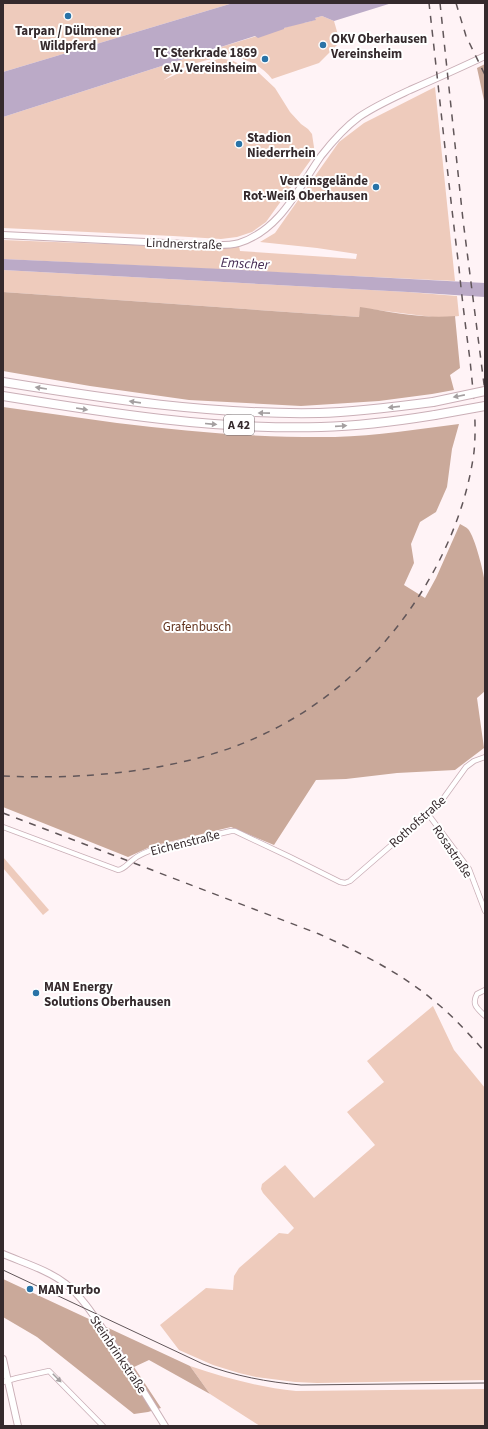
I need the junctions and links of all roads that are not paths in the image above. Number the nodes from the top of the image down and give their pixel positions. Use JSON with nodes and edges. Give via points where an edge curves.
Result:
{"nodes":[{"id":1,"x":485,"y":56,"type":"edge"},
{"id":2,"x":3,"y":235,"type":"edge"},
{"id":3,"x":3,"y":382,"type":"edge"},
{"id":4,"x":485,"y":391,"type":"edge"},
{"id":5,"x":3,"y":396,"type":"edge"},
{"id":6,"x":485,"y":406,"type":"edge"},
{"id":7,"x":485,"y":757,"type":"edge"},
{"id":8,"x":428,"y":814,"type":"junction"},
{"id":9,"x":3,"y":827,"type":"edge"},
{"id":10,"x":345,"y":883,"type":"joint"},
{"id":11,"x":485,"y":911,"type":"edge"},
{"id":12,"x":485,"y":990,"type":"edge"},
{"id":13,"x":485,"y":1016,"type":"edge"},
{"id":14,"x":3,"y":1254,"type":"edge"},
{"id":15,"x":3,"y":1359,"type":"edge"},
{"id":16,"x":5,"y":1382,"type":"edge"},
{"id":17,"x":18,"y":1426,"type":"edge"},
{"id":18,"x":104,"y":1426,"type":"edge"},
{"id":19,"x":166,"y":1426,"type":"edge"}],
"edges":[{"from":1,"to":2,"type":"street","name":"Lindnerstraße","via":[[380,104],[359,118],[328,148],[274,223],[245,240],[231,244],[206,245]]},
{"from":4,"to":3,"type":"highway","number":"A 42","one_way":true,"bridge":true,"via":[[433,402],[361,410],[320,413],[256,412],[183,408]]},
{"from":5,"to":6,"type":"highway","number":"A 42","one_way":true,"bridge":true,"via":[[136,416],[248,426],[322,427],[393,421]]},
{"from":7,"to":8,"type":"street","name":"Rothofstraße","via":[[466,767],[444,799]]},
{"from":8,"to":10,"type":"street","name":"Rothofstraße"},
{"from":8,"to":11,"type":"street","name":"Rosastraße","via":[[469,869]]},
{"from":9,"to":10,"type":"street","name":"Eichenstraße","via":[[118,870],[143,853],[154,849],[235,831]]},
{"from":12,"to":13,"type":"street","via":[[477,994],[474,1004]]},
{"from":14,"to":19,"type":"street","name":"Steinbrinkstraße","via":[[57,1278],[78,1296],[128,1365]]},
{"from":15,"to":16,"type":"street"},
{"from":16,"to":17,"type":"street"},
{"from":16,"to":18,"type":"street","one_way":true,"via":[[50,1372]]}]}
